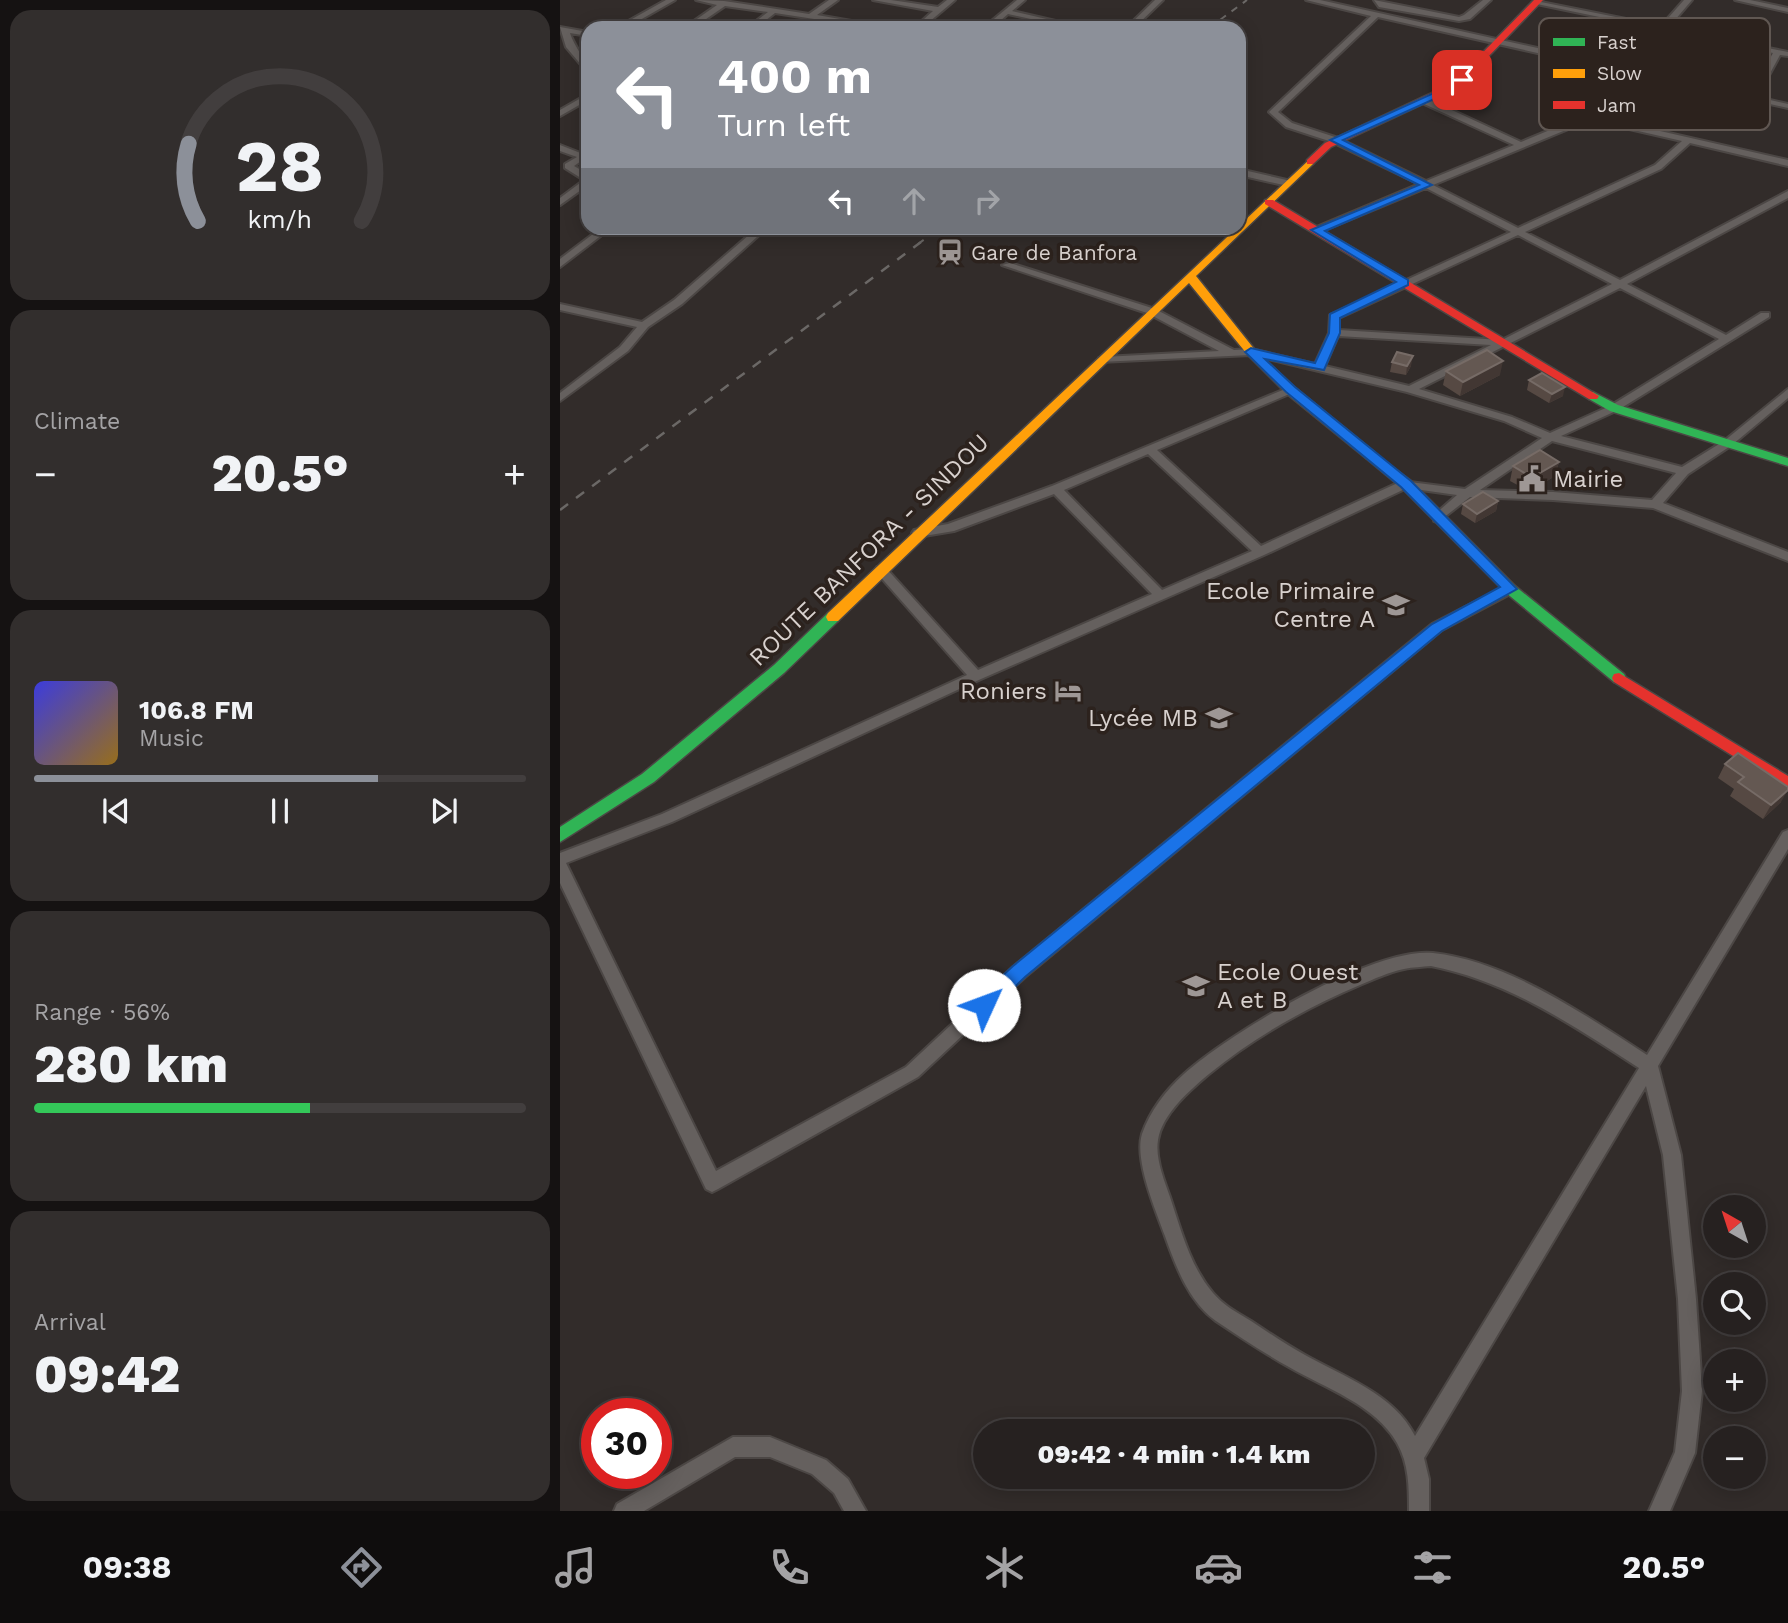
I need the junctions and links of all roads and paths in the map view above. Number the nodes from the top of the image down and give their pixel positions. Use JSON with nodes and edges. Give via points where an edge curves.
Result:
{"nodes":[{"id":1,"x":671,"y":0,"type":"edge"},
{"id":2,"x":700,"y":0,"type":"edge"},
{"id":3,"x":834,"y":0,"type":"edge"},
{"id":4,"x":877,"y":0,"type":"edge"},
{"id":5,"x":951,"y":0,"type":"edge"},
{"id":6,"x":1021,"y":0,"type":"edge"},
{"id":7,"x":1159,"y":0,"type":"edge"},
{"id":8,"x":1378,"y":0,"type":"edge"},
{"id":9,"x":1487,"y":0,"type":"edge"},
{"id":10,"x":1688,"y":0,"type":"edge"},
{"id":11,"x":1739,"y":0,"type":"edge"},
{"id":12,"x":1314,"y":1,"type":"edge"},
{"id":13,"x":1538,"y":1,"type":"edge"},
{"id":14,"x":724,"y":4,"type":"junction"},
{"id":15,"x":940,"y":10,"type":"junction"},
{"id":16,"x":1788,"y":10,"type":"edge"},
{"id":17,"x":774,"y":11,"type":"junction"},
{"id":18,"x":1009,"y":12,"type":"junction"},
{"id":19,"x":810,"y":17,"type":"junction"},
{"id":20,"x":1374,"y":17,"type":"junction"},
{"id":21,"x":1614,"y":18,"type":"edge"},
{"id":22,"x":1673,"y":18,"type":"edge"},
{"id":23,"x":639,"y":21,"type":"edge"},
{"id":24,"x":698,"y":21,"type":"edge"},
{"id":25,"x":760,"y":21,"type":"edge"},
{"id":26,"x":838,"y":21,"type":"edge"},
{"id":27,"x":927,"y":21,"type":"edge"},
{"id":28,"x":997,"y":21,"type":"edge"},
{"id":29,"x":1050,"y":21,"type":"edge"},
{"id":30,"x":1137,"y":21,"type":"edge"},
{"id":31,"x":564,"y":38,"type":"edge"},
{"id":32,"x":1497,"y":44,"type":"junction"},
{"id":33,"x":1770,"y":50,"type":"edge"},
{"id":34,"x":1778,"y":52,"type":"junction"},
{"id":35,"x":1539,"y":53,"type":"edge"},
{"id":36,"x":1788,"y":54,"type":"edge"},
{"id":37,"x":581,"y":56,"type":"edge"},
{"id":38,"x":1770,"y":66,"type":"edge"},
{"id":39,"x":581,"y":100,"type":"edge"},
{"id":40,"x":1425,"y":100,"type":"junction"},
{"id":41,"x":1770,"y":102,"type":"edge"},
{"id":42,"x":1788,"y":106,"type":"edge"},
{"id":43,"x":560,"y":114,"type":"edge"},
{"id":44,"x":1557,"y":130,"type":"edge"},
{"id":45,"x":1645,"y":130,"type":"edge"},
{"id":46,"x":1335,"y":140,"type":"junction"},
{"id":47,"x":1688,"y":140,"type":"junction"},
{"id":48,"x":1521,"y":145,"type":"junction"},
{"id":49,"x":560,"y":148,"type":"edge"},
{"id":50,"x":581,"y":154,"type":"edge"},
{"id":51,"x":581,"y":158,"type":"edge"},
{"id":52,"x":1788,"y":163,"type":"edge"},
{"id":53,"x":581,"y":174,"type":"edge"},
{"id":54,"x":1246,"y":174,"type":"edge"},
{"id":55,"x":1288,"y":183,"type":"junction"},
{"id":56,"x":581,"y":185,"type":"edge"},
{"id":57,"x":1427,"y":185,"type":"junction"},
{"id":58,"x":1788,"y":194,"type":"edge"},
{"id":59,"x":560,"y":202,"type":"edge"},
{"id":60,"x":1269,"y":202,"type":"junction"},
{"id":61,"x":1246,"y":224,"type":"edge"},
{"id":62,"x":1317,"y":230,"type":"junction"},
{"id":63,"x":1518,"y":232,"type":"junction"},
{"id":64,"x":597,"y":235,"type":"edge"},
{"id":65,"x":754,"y":235,"type":"edge"},
{"id":66,"x":1234,"y":235,"type":"edge"},
{"id":67,"x":560,"y":264,"type":"edge"},
{"id":68,"x":1007,"y":265,"type":"dead end"},
{"id":69,"x":1190,"y":276,"type":"junction"},
{"id":70,"x":1404,"y":283,"type":"junction"},
{"id":71,"x":1618,"y":285,"type":"junction"},
{"id":72,"x":560,"y":307,"type":"edge"},
{"id":73,"x":1151,"y":311,"type":"junction"},
{"id":74,"x":1766,"y":315,"type":"dead end"},
{"id":75,"x":644,"y":325,"type":"junction"},
{"id":76,"x":1335,"y":333,"type":"junction"},
{"id":77,"x":1725,"y":338,"type":"junction"},
{"id":78,"x":1505,"y":343,"type":"junction"},
{"id":79,"x":1230,"y":352,"type":"junction"},
{"id":80,"x":1251,"y":352,"type":"junction"},
{"id":81,"x":1103,"y":360,"type":"junction"},
{"id":82,"x":1319,"y":368,"type":"junction"},
{"id":83,"x":1290,"y":390,"type":"junction"},
{"id":84,"x":1410,"y":390,"type":"junction"},
{"id":85,"x":1788,"y":392,"type":"edge"},
{"id":86,"x":560,"y":398,"type":"edge"},
{"id":87,"x":1614,"y":408,"type":"junction"},
{"id":88,"x":1550,"y":438,"type":"junction"},
{"id":89,"x":1728,"y":443,"type":"junction"},
{"id":90,"x":1150,"y":450,"type":"junction"},
{"id":91,"x":1788,"y":462,"type":"edge"},
{"id":92,"x":1684,"y":471,"type":"junction"},
{"id":93,"x":1406,"y":484,"type":"junction"},
{"id":94,"x":1056,"y":489,"type":"junction"},
{"id":95,"x":1467,"y":493,"type":"junction"},
{"id":96,"x":1656,"y":505,"type":"junction"},
{"id":97,"x":1438,"y":518,"type":"junction"},
{"id":98,"x":918,"y":533,"type":"junction"},
{"id":99,"x":1260,"y":552,"type":"junction"},
{"id":100,"x":1788,"y":557,"type":"edge"},
{"id":101,"x":881,"y":570,"type":"junction"},
{"id":102,"x":1510,"y":589,"type":"junction"},
{"id":103,"x":1160,"y":595,"type":"junction"},
{"id":104,"x":976,"y":676,"type":"junction"},
{"id":105,"x":1788,"y":784,"type":"edge"},
{"id":106,"x":560,"y":835,"type":"edge"},
{"id":107,"x":1788,"y":836,"type":"edge"},
{"id":108,"x":560,"y":859,"type":"edge"},
{"id":109,"x":560,"y":867,"type":"edge"},
{"id":110,"x":1650,"y":1066,"type":"junction"},
{"id":111,"x":1415,"y":1454,"type":"junction"},
{"id":112,"x":624,"y":1511,"type":"edge"},
{"id":113,"x":856,"y":1511,"type":"edge"},
{"id":114,"x":1419,"y":1511,"type":"edge"},
{"id":115,"x":1659,"y":1511,"type":"edge"}],
"edges":[{"from":1,"to":23,"type":"street"},
{"from":2,"to":14,"type":"street"},
{"from":3,"to":19,"type":"street"},
{"from":4,"to":15,"type":"street"},
{"from":5,"to":15,"type":"street"},
{"from":6,"to":18,"type":"street"},
{"from":7,"to":30,"type":"street"},
{"from":8,"to":9,"type":"street","via":[[1382,5],[1458,19]]},
{"from":10,"to":22,"type":"street"},
{"from":11,"to":16,"type":"street"},
{"from":12,"to":20,"type":"street"},
{"from":13,"to":21,"type":"street"},
{"from":13,"to":32,"type":"main road","name":"ROUTE BANFORA - SINDOU"},
{"from":14,"to":17,"type":"street"},
{"from":14,"to":24,"type":"street"},
{"from":15,"to":27,"type":"street"},
{"from":17,"to":19,"type":"street"},
{"from":17,"to":25,"type":"street"},
{"from":18,"to":28,"type":"street"},
{"from":18,"to":29,"type":"street"},
{"from":19,"to":26,"type":"street"},
{"from":20,"to":32,"type":"street"},
{"from":20,"to":46,"type":"street","via":[[1273,112],[1289,124]]},
{"from":31,"to":37,"type":"street"},
{"from":32,"to":35,"type":"street"},
{"from":32,"to":40,"type":"main road","name":"ROUTE BANFORA - SINDOU","via":[[1456,85]]},
{"from":33,"to":34,"type":"street"},
{"from":34,"to":36,"type":"street"},
{"from":34,"to":38,"type":"street"},
{"from":39,"to":43,"type":"street"},
{"from":40,"to":46,"type":"main road","name":"ROUTE BANFORA - SINDOU"},
{"from":40,"to":48,"type":"street"},
{"from":41,"to":42,"type":"street"},
{"from":44,"to":48,"type":"street"},
{"from":45,"to":47,"type":"street"},
{"from":46,"to":55,"type":"main road","name":"ROUTE BANFORA - SINDOU"},
{"from":46,"to":57,"type":"street"},
{"from":47,"to":52,"type":"street"},
{"from":47,"to":63,"type":"street","via":[[1658,167]]},
{"from":48,"to":57,"type":"street"},
{"from":49,"to":50,"type":"street"},
{"from":51,"to":53,"type":"street","via":[[568,166]]},
{"from":54,"to":55,"type":"street"},
{"from":55,"to":60,"type":"main road","name":"ROUTE BANFORA - SINDOU"},
{"from":56,"to":59,"type":"street"},
{"from":57,"to":62,"type":"street"},
{"from":57,"to":63,"type":"street"},
{"from":58,"to":71,"type":"street","via":[[1776,206]]},
{"from":60,"to":61,"type":"main road","name":"ROUTE BANFORA - SINDOU"},
{"from":60,"to":62,"type":"main road"},
{"from":62,"to":70,"type":"main road"},
{"from":63,"to":70,"type":"street"},
{"from":63,"to":71,"type":"street"},
{"from":64,"to":67,"type":"street"},
{"from":65,"to":75,"type":"street","via":[[678,302]]},
{"from":66,"to":69,"type":"main road","name":"ROUTE BANFORA - SINDOU"},
{"from":68,"to":73,"type":"street"},
{"from":69,"to":73,"type":"main road","name":"ROUTE BANFORA - SINDOU"},
{"from":69,"to":80,"type":"main road"},
{"from":70,"to":76,"type":"street","via":[[1334,317]]},
{"from":70,"to":78,"type":"main road"},
{"from":71,"to":77,"type":"street"},
{"from":71,"to":78,"type":"street"},
{"from":72,"to":75,"type":"street"},
{"from":73,"to":79,"type":"street"},
{"from":73,"to":81,"type":"main road","name":"ROUTE BANFORA - SINDOU"},
{"from":74,"to":77,"type":"street"},
{"from":75,"to":86,"type":"street","via":[[624,349]]},
{"from":76,"to":78,"type":"street"},
{"from":76,"to":82,"type":"street"},
{"from":77,"to":87,"type":"street"},
{"from":78,"to":84,"type":"street"},
{"from":78,"to":87,"type":"main road"},
{"from":79,"to":80,"type":"street"},
{"from":79,"to":81,"type":"street"},
{"from":80,"to":82,"type":"street"},
{"from":80,"to":83,"type":"main road"},
{"from":81,"to":98,"type":"main road","name":"ROUTE BANFORA - SINDOU"},
{"from":82,"to":84,"type":"street"},
{"from":83,"to":90,"type":"street"},
{"from":83,"to":93,"type":"main road"},
{"from":84,"to":88,"type":"street","via":[[1508,419]]},
{"from":85,"to":89,"type":"street"},
{"from":87,"to":88,"type":"street"},
{"from":87,"to":89,"type":"main road"},
{"from":88,"to":92,"type":"street"},
{"from":88,"to":95,"type":"street"},
{"from":89,"to":91,"type":"main road"},
{"from":89,"to":92,"type":"street"},
{"from":90,"to":94,"type":"street"},
{"from":90,"to":99,"type":"street"},
{"from":92,"to":96,"type":"street"},
{"from":93,"to":95,"type":"street"},
{"from":93,"to":97,"type":"main road"},
{"from":93,"to":99,"type":"street"},
{"from":94,"to":98,"type":"street","via":[[950,528]]},
{"from":94,"to":103,"type":"street"},
{"from":95,"to":96,"type":"street"},
{"from":95,"to":97,"type":"street"},
{"from":96,"to":100,"type":"street"},
{"from":97,"to":102,"type":"main road"},
{"from":98,"to":101,"type":"main road","name":"ROUTE BANFORA - SINDOU"},
{"from":99,"to":103,"type":"street"},
{"from":101,"to":104,"type":"street"},
{"from":101,"to":106,"type":"main road","name":"ROUTE BANFORA - SINDOU","via":[[817,635],[697,740]]},
{"from":102,"to":105,"type":"main road","via":[[1630,687]]},
{"from":102,"to":109,"type":"street","via":[[1437,627],[1019,972],[912,1072],[712,1183]]},
{"from":103,"to":104,"type":"street"},
{"from":104,"to":108,"type":"street","via":[[667,818]]},
{"from":107,"to":110,"type":"street"},
{"from":110,"to":111,"type":"street"},
{"from":110,"to":111,"type":"street","via":[[1571,1016],[1497,978],[1448,961],[1406,961],[1268,1021],[1186,1082],[1156,1116],[1148,1139],[1158,1186],[1175,1238],[1213,1307],[1300,1363],[1347,1385],[1396,1422]]},
{"from":110,"to":115,"type":"street","via":[[1672,1155],[1692,1391],[1685,1453]]},
{"from":111,"to":114,"type":"street"},
{"from":112,"to":113,"type":"street","via":[[733,1447],[770,1447],[819,1467],[841,1486]]}]}
